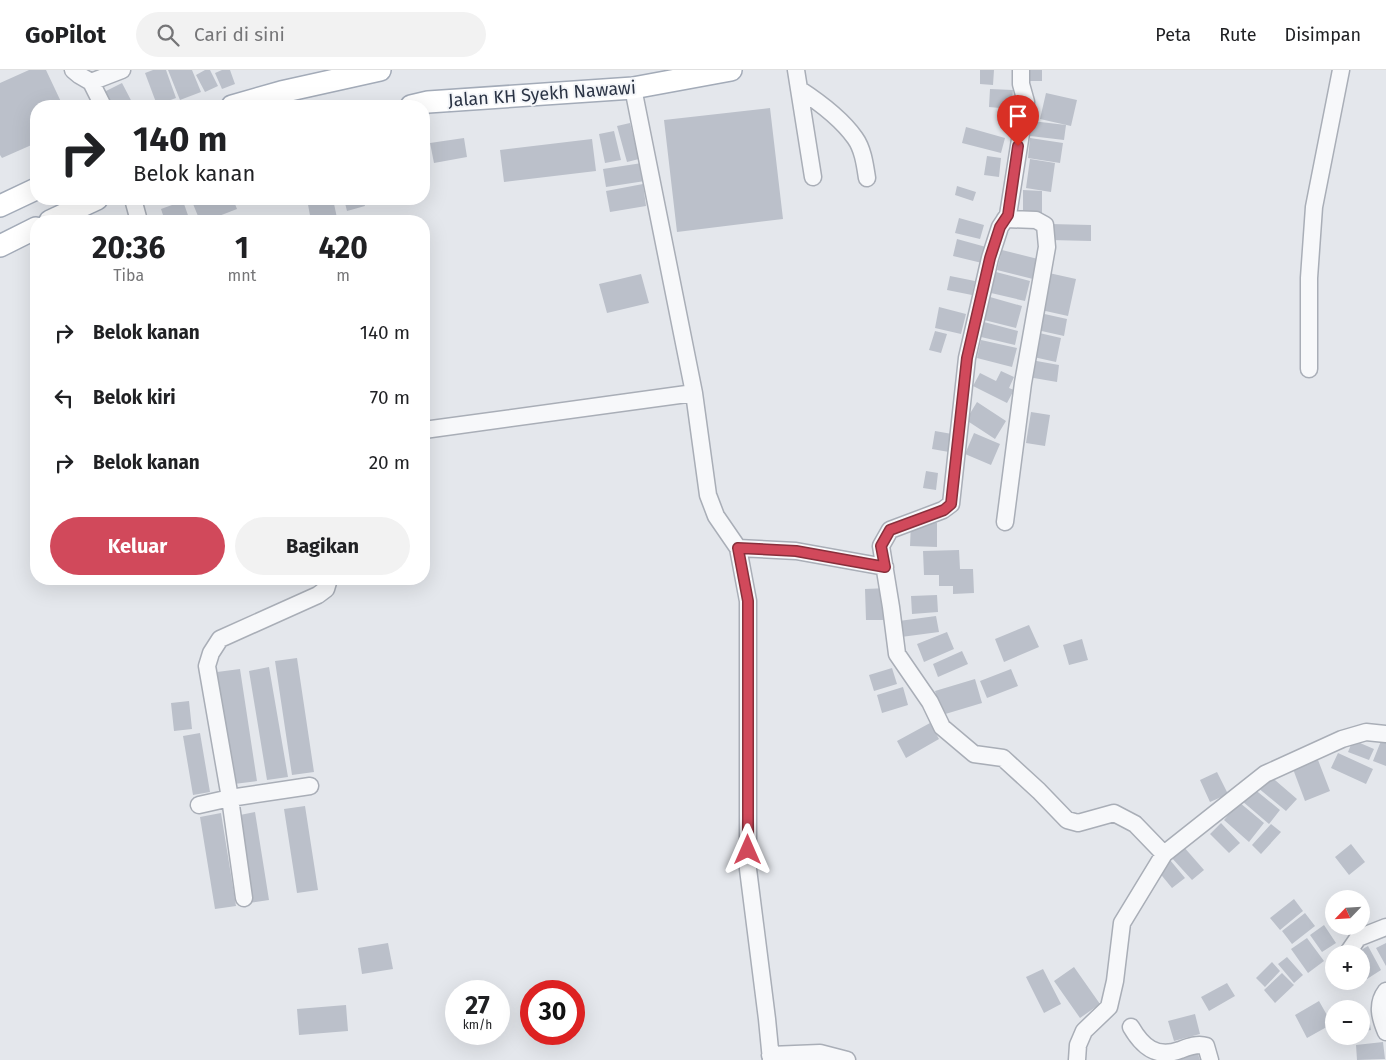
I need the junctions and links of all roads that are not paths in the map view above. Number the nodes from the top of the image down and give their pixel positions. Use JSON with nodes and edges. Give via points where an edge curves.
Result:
{"nodes":[{"id":1,"x":73,"y":70,"type":"edge"},
{"id":2,"x":122,"y":70,"type":"edge"},
{"id":3,"x":380,"y":70,"type":"edge"},
{"id":4,"x":731,"y":70,"type":"edge"},
{"id":5,"x":796,"y":70,"type":"edge"},
{"id":6,"x":1021,"y":70,"type":"edge"},
{"id":7,"x":1341,"y":70,"type":"edge"},
{"id":8,"x":91,"y":82,"type":"junction"},
{"id":9,"x":633,"y":88,"type":"junction"},
{"id":10,"x":799,"y":89,"type":"junction"},
{"id":11,"x":100,"y":100,"type":"edge"},
{"id":12,"x":253,"y":100,"type":"edge"},
{"id":13,"x":430,"y":102,"type":"edge"},
{"id":14,"x":813,"y":177,"type":"dead end"},
{"id":15,"x":867,"y":178,"type":"dead end"},
{"id":16,"x":30,"y":192,"type":"edge"},
{"id":17,"x":84,"y":205,"type":"edge"},
{"id":18,"x":0,"y":206,"type":"edge"},
{"id":19,"x":63,"y":215,"type":"edge"},
{"id":20,"x":1005,"y":219,"type":"junction"},
{"id":21,"x":30,"y":231,"type":"edge"},
{"id":22,"x":0,"y":246,"type":"edge"},
{"id":23,"x":1309,"y":369,"type":"dead end"},
{"id":24,"x":694,"y":394,"type":"junction"},
{"id":25,"x":430,"y":429,"type":"edge"},
{"id":26,"x":1005,"y":522,"type":"dead end"},
{"id":27,"x":738,"y":548,"type":"junction"},
{"id":28,"x":885,"y":567,"type":"junction"},
{"id":29,"x":327,"y":585,"type":"edge"},
{"id":30,"x":1386,"y":734,"type":"edge"},
{"id":31,"x":310,"y":786,"type":"dead end"},
{"id":32,"x":230,"y":798,"type":"junction"},
{"id":33,"x":199,"y":804,"type":"dead end"},
{"id":34,"x":1164,"y":854,"type":"junction"},
{"id":35,"x":244,"y":898,"type":"dead end"},
{"id":36,"x":1386,"y":927,"type":"edge"},
{"id":37,"x":1353,"y":945,"type":"edge"},
{"id":38,"x":1386,"y":991,"type":"edge"},
{"id":39,"x":1132,"y":1027,"type":"dead end"},
{"id":40,"x":1386,"y":1032,"type":"edge"},
{"id":41,"x":770,"y":1057,"type":"edge"},
{"id":42,"x":847,"y":1060,"type":"edge"},
{"id":43,"x":1077,"y":1060,"type":"edge"},
{"id":44,"x":1210,"y":1060,"type":"edge"}],
"edges":[{"from":1,"to":8,"type":"street"},
{"from":2,"to":8,"type":"street"},
{"from":3,"to":12,"type":"main road"},
{"from":4,"to":9,"type":"main road","name":"Jalan KH Syekh Nawawi"},
{"from":5,"to":10,"type":"street"},
{"from":6,"to":20,"type":"street","via":[[1026,102]]},
{"from":7,"to":23,"type":"street","via":[[1314,207],[1309,278]]},
{"from":8,"to":11,"type":"street"},
{"from":9,"to":13,"type":"main road","name":"Jalan KH Syekh Nawawi"},
{"from":9,"to":24,"type":"street"},
{"from":10,"to":14,"type":"street"},
{"from":10,"to":15,"type":"street","via":[[817,100],[855,138],[864,159]]},
{"from":16,"to":18,"type":"main road"},
{"from":17,"to":19,"type":"main road"},
{"from":20,"to":26,"type":"street","via":[[1036,220],[1045,225],[1047,247],[1023,383]]},
{"from":20,"to":28,"type":"street","via":[[990,258],[967,358],[951,504],[944,510],[890,530],[881,546]]},
{"from":21,"to":22,"type":"main road"},
{"from":24,"to":25,"type":"street"},
{"from":24,"to":27,"type":"street","via":[[708,495],[716,516]]},
{"from":27,"to":28,"type":"street","via":[[796,551]]},
{"from":27,"to":41,"type":"street","via":[[748,601],[748,869]]},
{"from":28,"to":34,"type":"street","via":[[897,654],[930,702],[942,727],[974,754],[1003,758],[1067,820],[1078,823],[1114,813],[1135,824]]},
{"from":29,"to":32,"type":"street","via":[[318,595],[220,639],[212,653],[207,666]]},
{"from":30,"to":34,"type":"street","via":[[1366,732],[1342,739],[1265,774]]},
{"from":31,"to":32,"type":"street"},
{"from":32,"to":33,"type":"street"},
{"from":32,"to":35,"type":"street"},
{"from":34,"to":43,"type":"street","via":[[1122,923],[1109,1007],[1084,1032],[1078,1045]]},
{"from":36,"to":37,"type":"street","via":[[1358,938]]},
{"from":38,"to":40,"type":"street","via":[[1379,1001]]},
{"from":39,"to":44,"type":"street","via":[[1140,1042],[1152,1050],[1178,1051],[1204,1045]]},
{"from":41,"to":42,"type":"street","via":[[820,1053]]}]}
